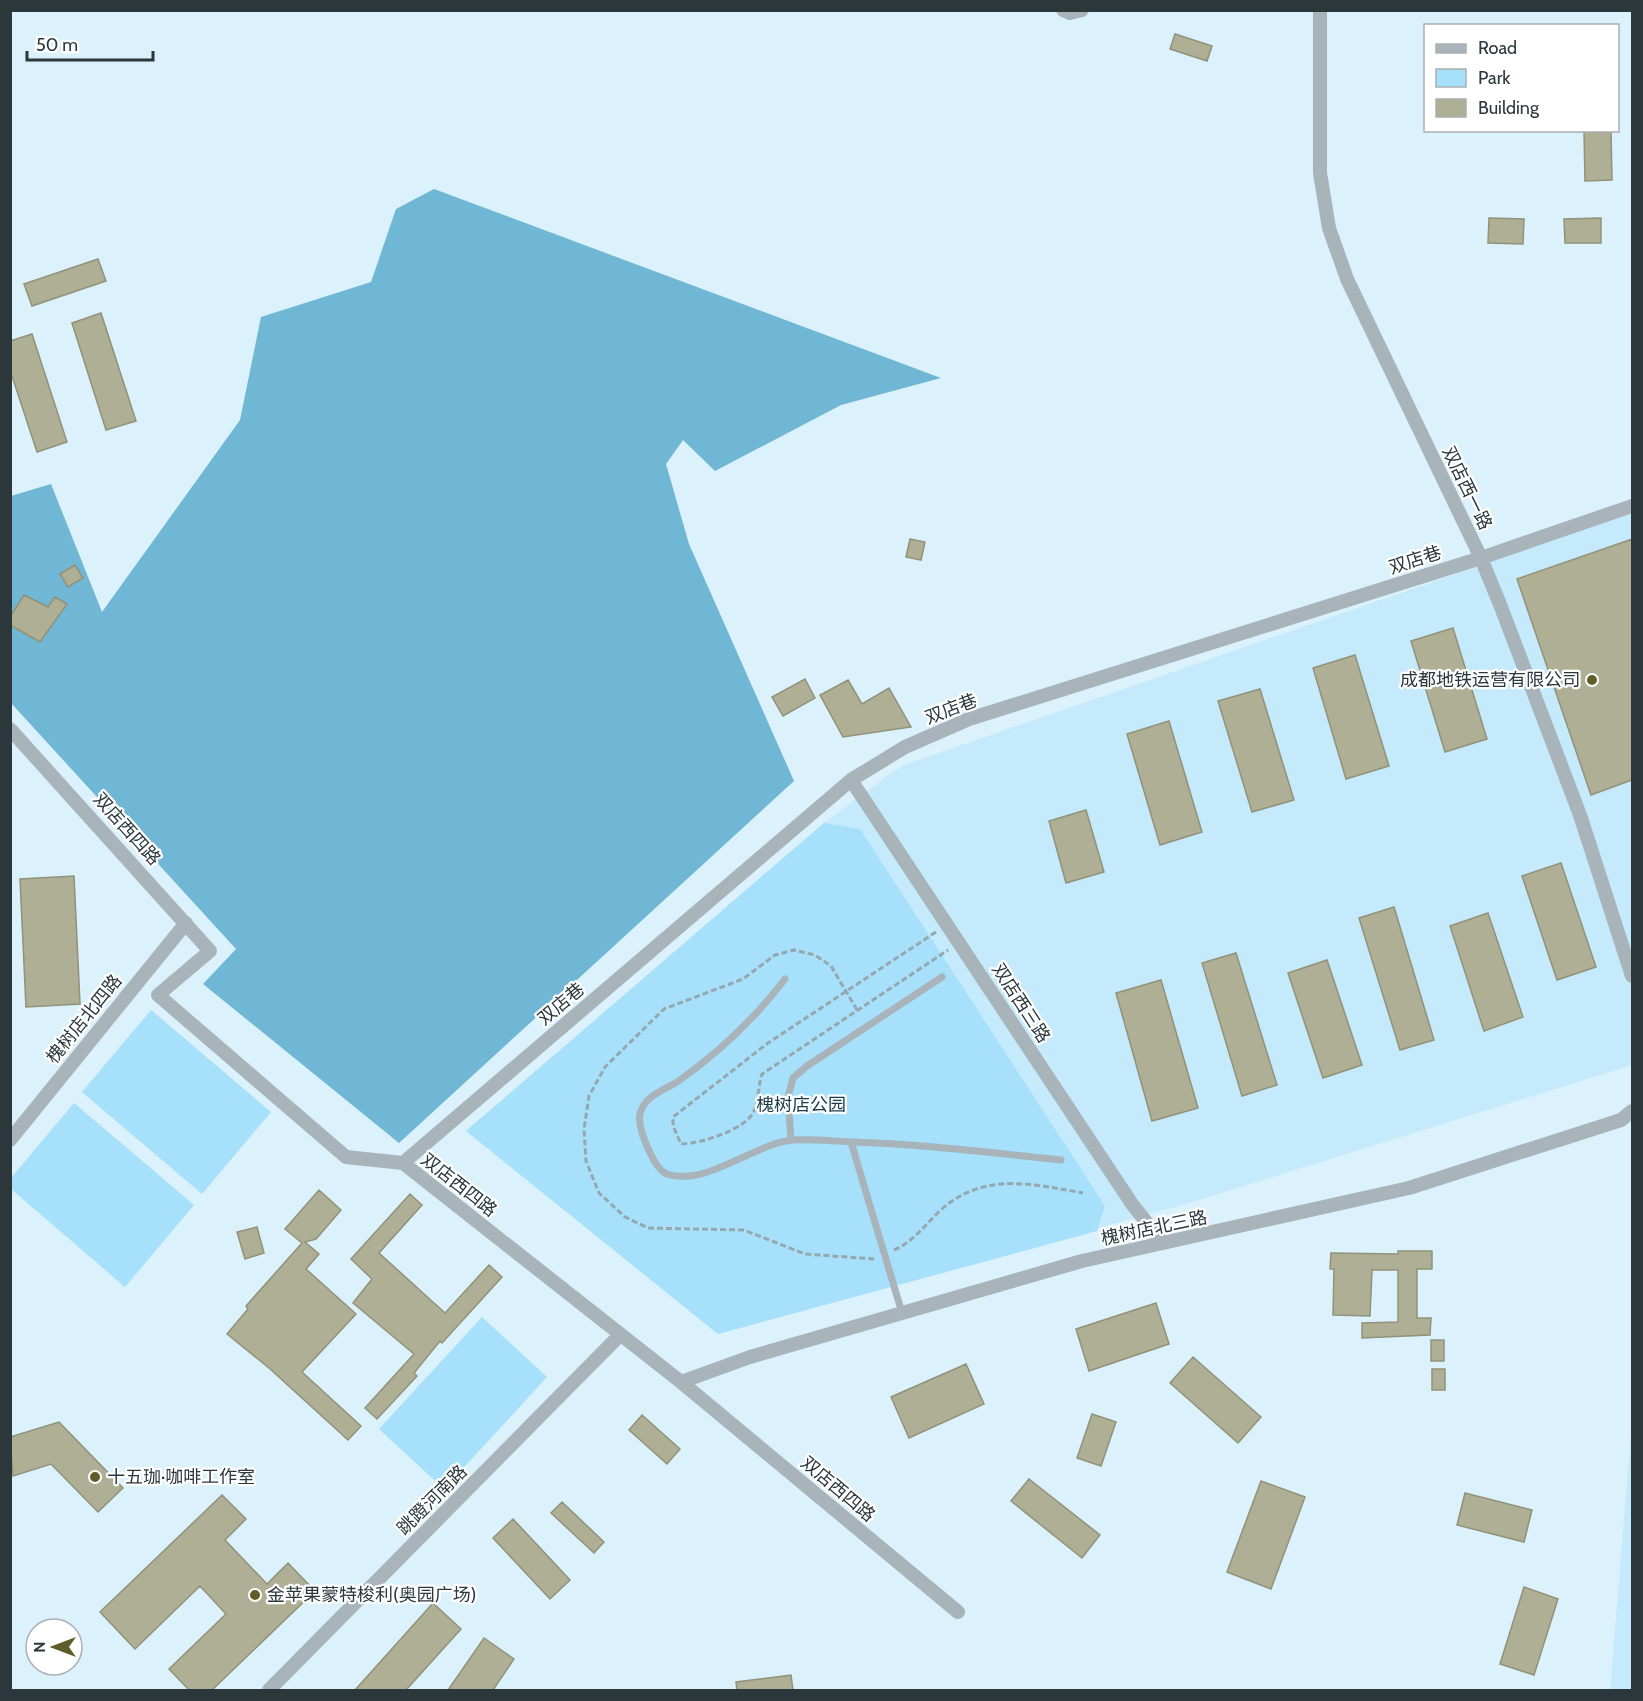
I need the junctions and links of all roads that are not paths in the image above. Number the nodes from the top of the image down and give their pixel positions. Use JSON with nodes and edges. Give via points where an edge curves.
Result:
{"nodes":[{"id":1,"x":1063,"y":10,"type":"edge"},
{"id":2,"x":1082,"y":10,"type":"edge"},
{"id":3,"x":1320,"y":10,"type":"edge"},
{"id":4,"x":1632,"y":506,"type":"edge"},
{"id":5,"x":1481,"y":558,"type":"junction"},
{"id":6,"x":10,"y":729,"type":"edge"},
{"id":7,"x":851,"y":780,"type":"junction"},
{"id":8,"x":186,"y":923,"type":"junction"},
{"id":9,"x":1632,"y":975,"type":"edge"},
{"id":10,"x":942,"y":977,"type":"dead end"},
{"id":11,"x":785,"y":979,"type":"dead end"},
{"id":12,"x":1632,"y":1111,"type":"edge"},
{"id":13,"x":10,"y":1140,"type":"edge"},
{"id":14,"x":791,"y":1140,"type":"junction"},
{"id":15,"x":851,"y":1142,"type":"junction"},
{"id":16,"x":1061,"y":1160,"type":"dead end"},
{"id":17,"x":403,"y":1163,"type":"junction"},
{"id":18,"x":1163,"y":1243,"type":"junction"},
{"id":19,"x":902,"y":1313,"type":"junction"},
{"id":20,"x":620,"y":1335,"type":"junction"},
{"id":21,"x":681,"y":1382,"type":"junction"},
{"id":22,"x":958,"y":1612,"type":"dead end"},
{"id":23,"x":269,"y":1690,"type":"edge"}],
"edges":[{"from":1,"to":2,"type":"street","via":[[1070,14]]},
{"from":3,"to":5,"type":"street","name":"双店西一路","via":[[1320,173],[1329,228],[1347,279]]},
{"from":4,"to":5,"type":"street","name":"双店巷"},
{"from":5,"to":7,"type":"street","name":"双店巷","via":[[969,719],[905,747]]},
{"from":5,"to":9,"type":"street","name":"双店西一路","via":[[1580,815]]},
{"from":6,"to":8,"type":"street","name":"双店西四路"},
{"from":7,"to":17,"type":"street","name":"双店巷"},
{"from":7,"to":18,"type":"street","name":"双店西三路","via":[[1132,1204]]},
{"from":8,"to":13,"type":"street","name":"槐树店北四路"},
{"from":8,"to":17,"type":"street","name":"双店西四路","via":[[210,951],[158,995],[346,1156]]},
{"from":10,"to":14,"type":"lane","via":[[792,1078],[788,1097]]},
{"from":11,"to":14,"type":"lane","via":[[729,1039],[679,1081],[645,1102],[639,1115],[656,1166],[682,1176],[701,1173]]},
{"from":12,"to":18,"type":"street","name":"槐树店北三路","via":[[1621,1120],[1409,1188]]},
{"from":14,"to":15,"type":"lane"},
{"from":15,"to":16,"type":"lane","via":[[900,1143]]},
{"from":15,"to":19,"type":"lane"},
{"from":17,"to":20,"type":"street","name":"双店西四路"},
{"from":18,"to":19,"type":"street","name":"槐树店北三路","via":[[1082,1261]]},
{"from":19,"to":21,"type":"street","name":"槐树店北三路","via":[[750,1357]]},
{"from":20,"to":21,"type":"street","name":"双店西四路"},
{"from":20,"to":23,"type":"street","name":"跳蹬河南路"},
{"from":21,"to":22,"type":"street","name":"双店西四路"}]}
